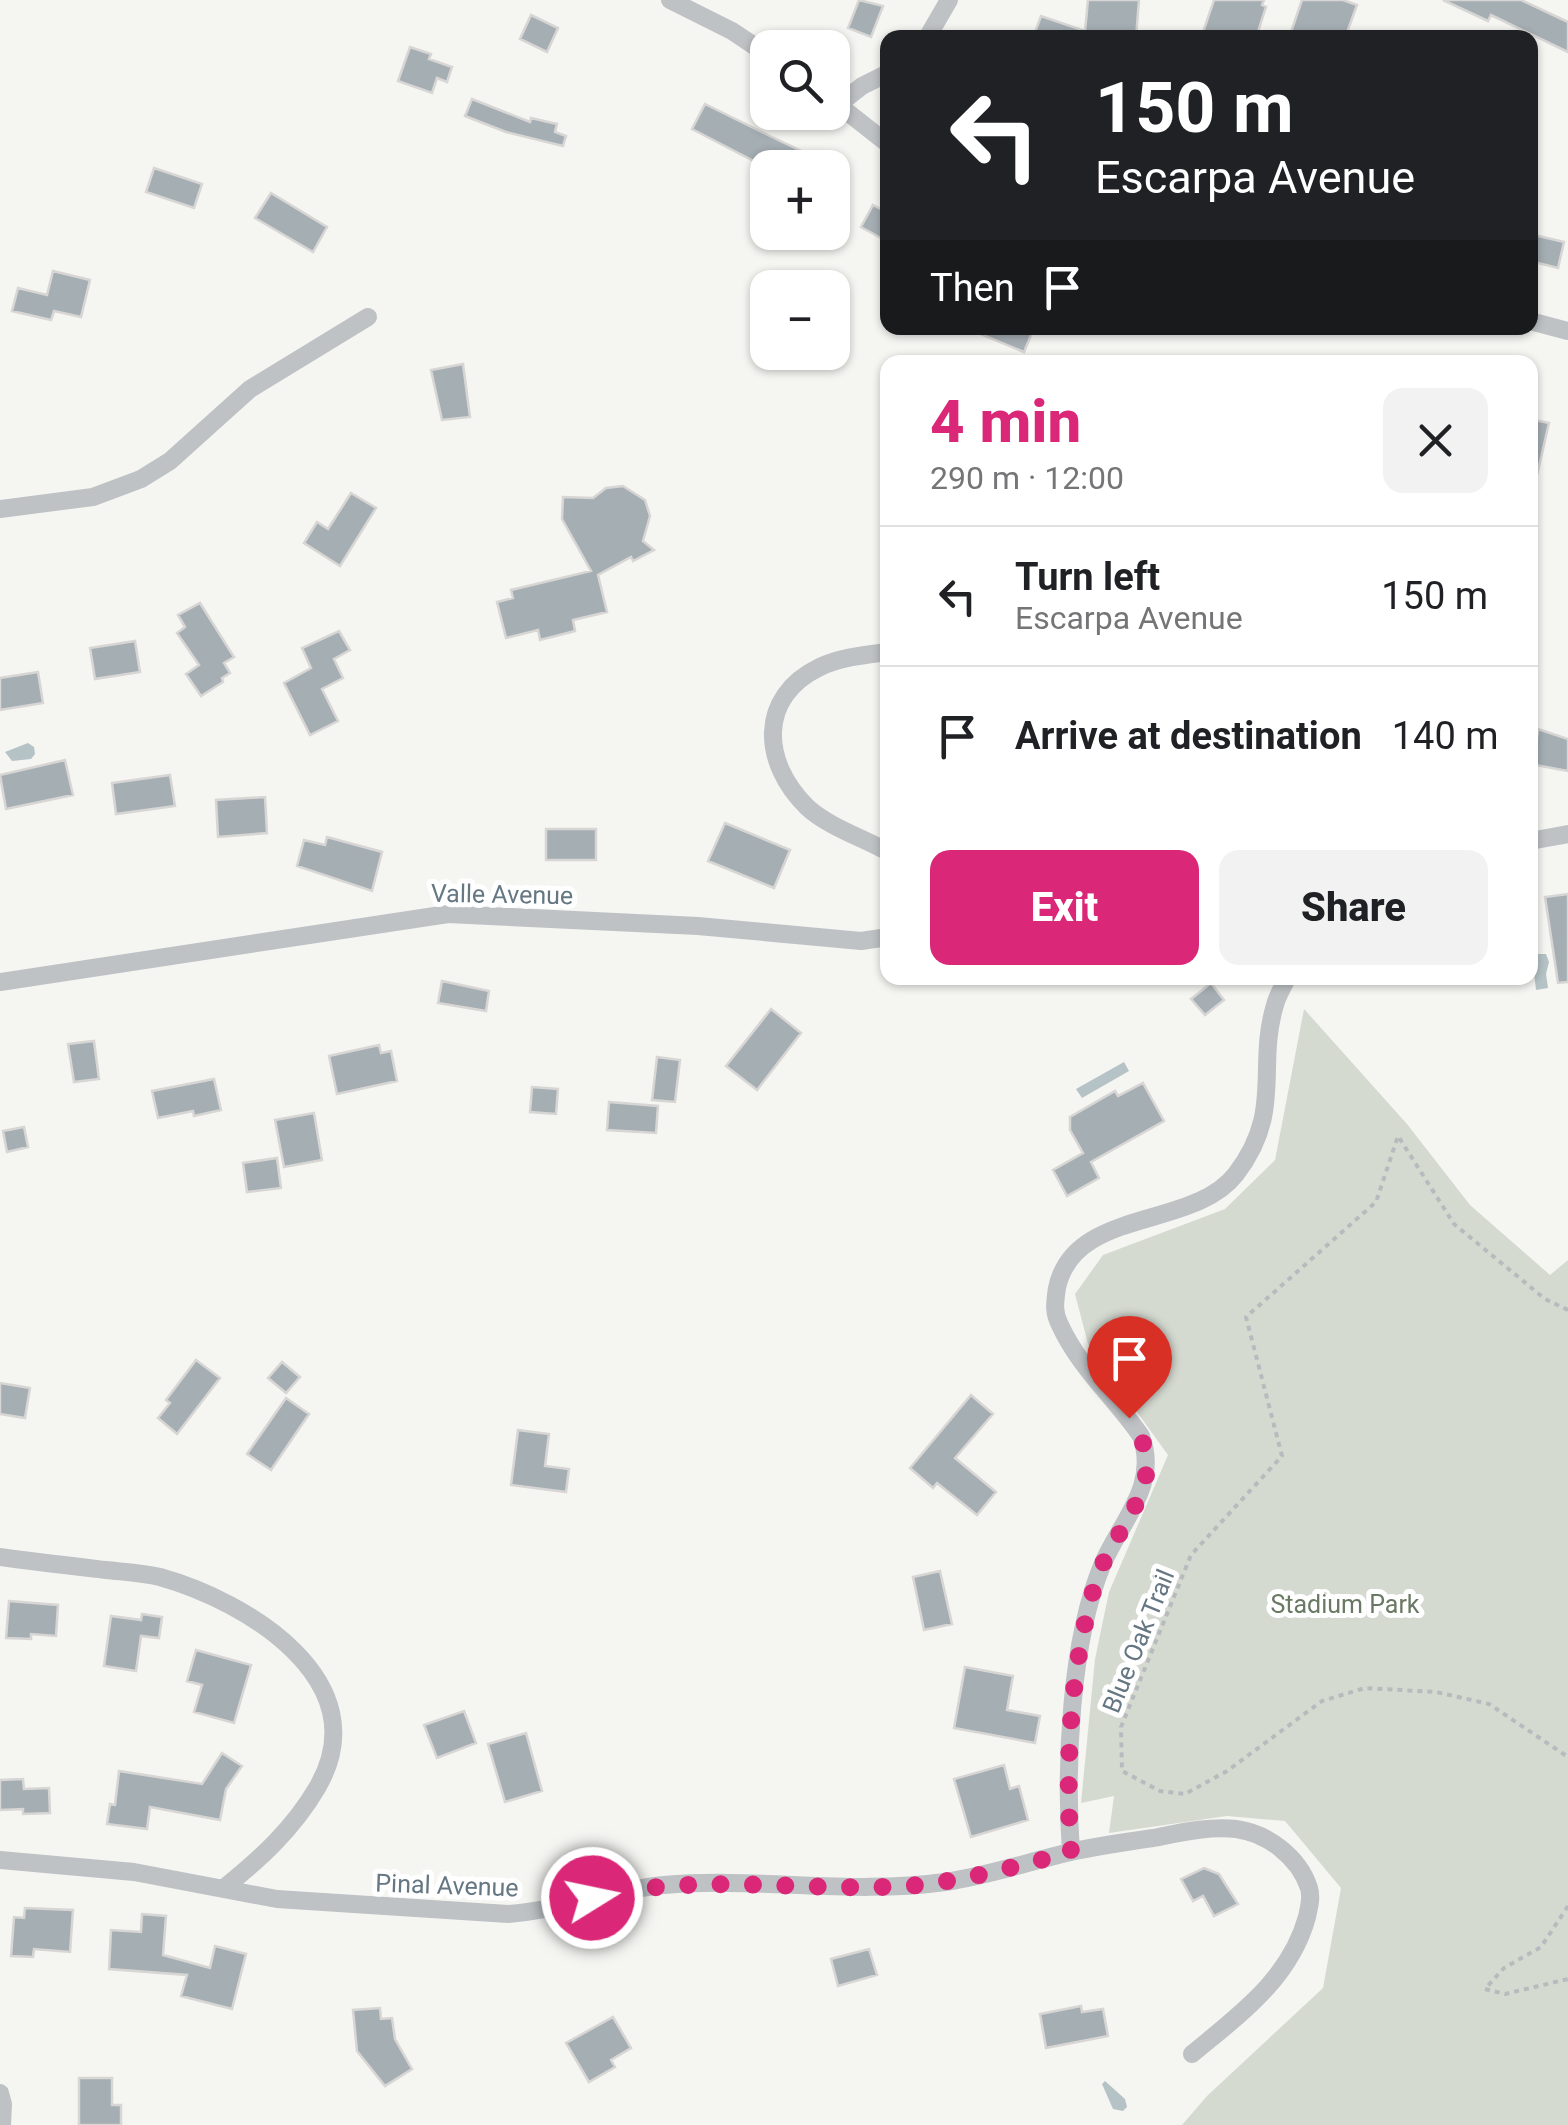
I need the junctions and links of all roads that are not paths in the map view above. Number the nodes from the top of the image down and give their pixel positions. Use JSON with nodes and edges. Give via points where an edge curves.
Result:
{"nodes":[{"id":1,"x":670,"y":0,"type":"edge"},
{"id":2,"x":949,"y":0,"type":"edge"},
{"id":3,"x":932,"y":30,"type":"edge"},
{"id":4,"x":750,"y":44,"type":"edge"},
{"id":5,"x":880,"y":77,"type":"edge"},
{"id":6,"x":850,"y":93,"type":"edge"},
{"id":7,"x":850,"y":113,"type":"edge"},
{"id":8,"x":880,"y":138,"type":"edge"},
{"id":9,"x":368,"y":318,"type":"dead end"},
{"id":10,"x":1538,"y":323,"type":"edge"},
{"id":11,"x":1568,"y":331,"type":"edge"},
{"id":12,"x":0,"y":509,"type":"edge"},
{"id":13,"x":880,"y":653,"type":"edge"},
{"id":14,"x":1568,"y":834,"type":"edge"},
{"id":15,"x":1538,"y":840,"type":"edge"},
{"id":16,"x":880,"y":848,"type":"edge"},
{"id":17,"x":880,"y":938,"type":"edge"},
{"id":18,"x":0,"y":982,"type":"edge"},
{"id":19,"x":1284,"y":985,"type":"edge"},
{"id":20,"x":0,"y":1557,"type":"edge"},
{"id":21,"x":1071,"y":1852,"type":"junction"},
{"id":22,"x":0,"y":1860,"type":"edge"},
{"id":23,"x":224,"y":1888,"type":"junction"},
{"id":24,"x":1192,"y":2054,"type":"dead end"},
{"id":25,"x":0,"y":2093,"type":"edge"},
{"id":26,"x":2,"y":2125,"type":"edge"}],
"edges":[{"from":1,"to":4,"type":"street"},
{"from":2,"to":3,"type":"street"},
{"from":5,"to":6,"type":"street"},
{"from":7,"to":8,"type":"street"},
{"from":9,"to":12,"type":"street","via":[[250,389],[141,480],[93,497]]},
{"from":10,"to":11,"type":"street"},
{"from":13,"to":16,"type":"street","via":[[805,675],[783,698],[771,729],[780,768],[810,810]]},
{"from":14,"to":15,"type":"street"},
{"from":17,"to":18,"type":"street","name":"Valle Avenue","via":[[448,914]]},
{"from":19,"to":21,"type":"street","via":[[1274,1006],[1261,1129],[1233,1178],[1207,1196],[1099,1236],[1076,1251],[1060,1276],[1054,1312],[1060,1327],[1147,1451],[1144,1487],[1097,1579],[1076,1677]]},
{"from":20,"to":23,"type":"street","via":[[158,1576],[251,1616],[308,1665],[332,1720],[323,1774],[270,1850]]},
{"from":21,"to":23,"type":"street","name":"Pinal Avenue","via":[[946,1882],[666,1885],[508,1914],[277,1899]]},
{"from":21,"to":24,"type":"street","name":"Pinal Avenue","via":[[1236,1829],[1277,1845],[1308,1884],[1301,1938],[1280,1975]]},
{"from":22,"to":23,"type":"street","name":"Pinal Avenue"},
{"from":25,"to":26,"type":"street"}]}
